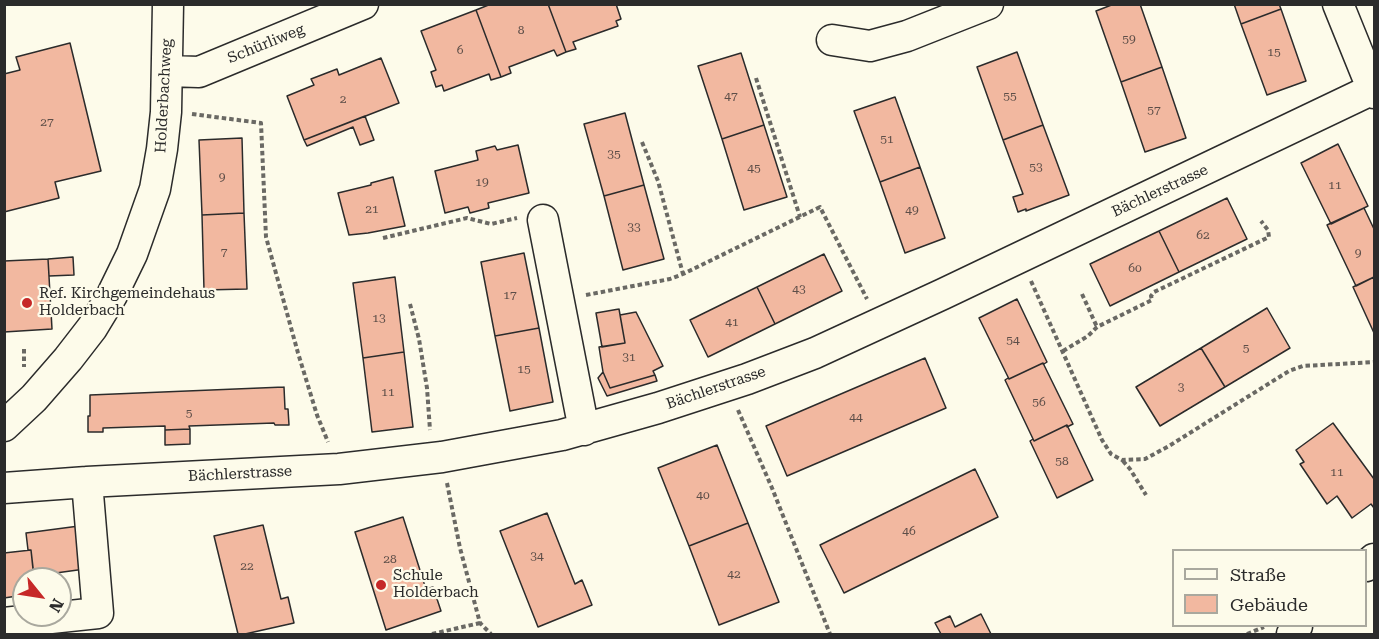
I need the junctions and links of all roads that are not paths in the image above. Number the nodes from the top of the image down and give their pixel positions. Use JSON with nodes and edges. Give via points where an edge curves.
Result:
{"nodes":[{"id":1,"x":168,"y":4,"type":"edge"},
{"id":2,"x":363,"y":4,"type":"edge"},
{"id":3,"x":988,"y":4,"type":"edge"},
{"id":4,"x":1338,"y":4,"type":"edge"},
{"id":5,"x":831,"y":40,"type":"dead end"},
{"id":6,"x":167,"y":71,"type":"junction"},
{"id":7,"x":1374,"y":91,"type":"edge"},
{"id":8,"x":531,"y":219,"type":"road end"},
{"id":9,"x":4,"y":426,"type":"edge"},
{"id":10,"x":584,"y":430,"type":"junction"},
{"id":11,"x":87,"y":482,"type":"junction"},
{"id":12,"x":4,"y":488,"type":"edge"},
{"id":13,"x":4,"y":622,"type":"edge"}],
"edges":[{"from":1,"to":6,"type":"street","name":"Holderbachweg"},
{"from":2,"to":6,"type":"street","name":"Schürliweg","via":[[199,72]]},
{"from":3,"to":5,"type":"street","via":[[870,46]]},
{"from":4,"to":7,"type":"street"},
{"from":6,"to":9,"type":"street","name":"Holderbachweg","via":[[166,112],[155,189],[132,254],[92,328],[34,398]]},
{"from":7,"to":10,"type":"street","name":"Bächlerstrasse","via":[[815,353],[747,379]]},
{"from":8,"to":10,"type":"street"},
{"from":10,"to":11,"type":"street","name":"Bächlerstrasse","via":[[442,457],[339,469]]},
{"from":11,"to":12,"type":"street","name":"Bächlerstrasse"},
{"from":11,"to":13,"type":"street","via":[[98,613]]}]}
